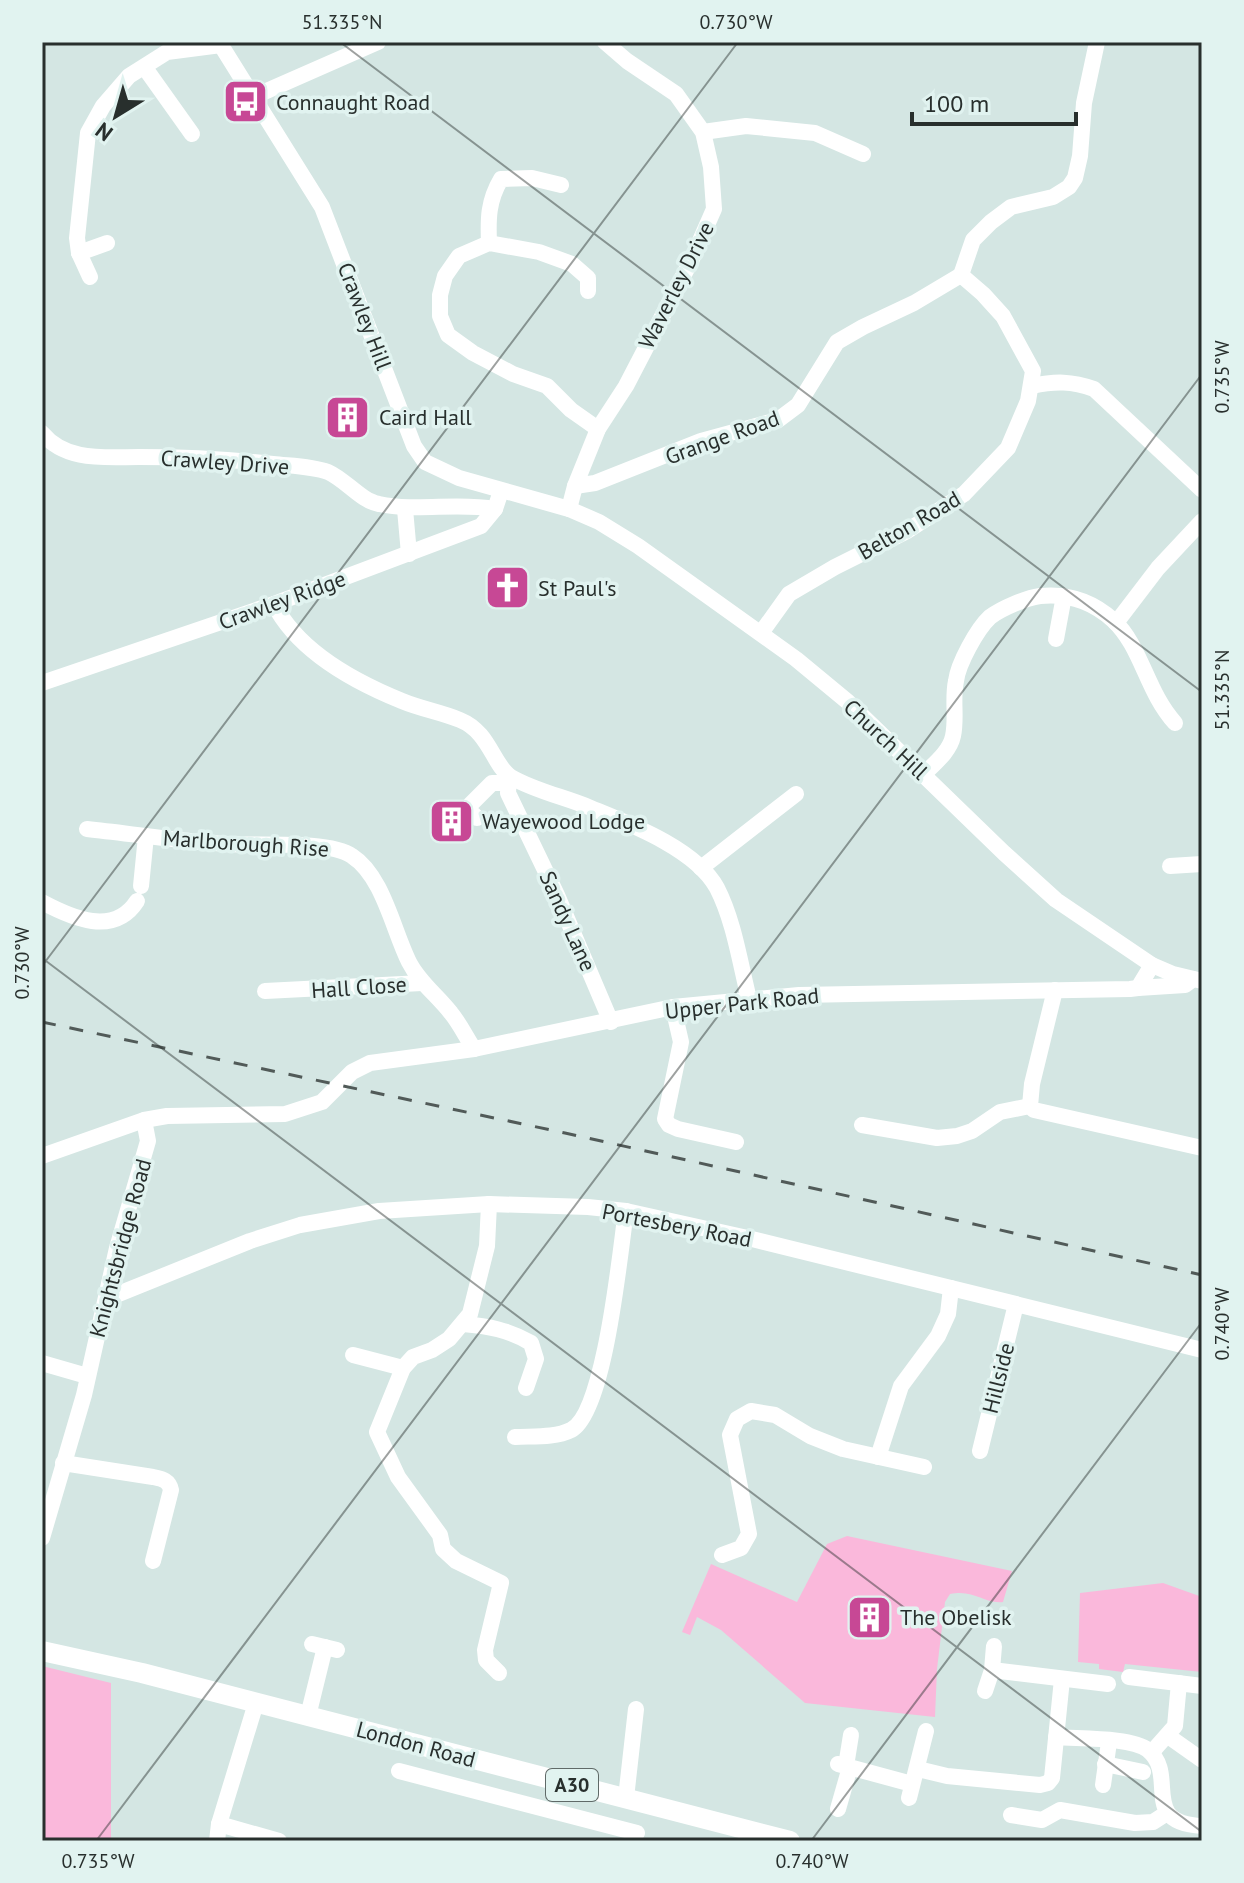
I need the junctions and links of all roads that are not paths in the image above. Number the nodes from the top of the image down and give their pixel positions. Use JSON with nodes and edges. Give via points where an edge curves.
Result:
{"nodes":[{"id":1,"x":378,"y":42,"type":"edge"},
{"id":2,"x":605,"y":42,"type":"edge"},
{"id":3,"x":1097,"y":42,"type":"edge"},
{"id":4,"x":220,"y":44,"type":"edge"},
{"id":5,"x":145,"y":68,"type":"junction"},
{"id":6,"x":253,"y":97,"type":"junction"},
{"id":7,"x":703,"y":132,"type":"junction"},
{"id":8,"x":192,"y":134,"type":"dead end"},
{"id":9,"x":863,"y":154,"type":"dead end"},
{"id":10,"x":561,"y":185,"type":"dead end"},
{"id":11,"x":107,"y":243,"type":"dead end"},
{"id":12,"x":489,"y":243,"type":"junction"},
{"id":13,"x":79,"y":253,"type":"junction"},
{"id":14,"x":961,"y":275,"type":"junction"},
{"id":15,"x":90,"y":277,"type":"dead end"},
{"id":16,"x":588,"y":291,"type":"dead end"},
{"id":17,"x":1032,"y":386,"type":"junction"},
{"id":18,"x":598,"y":429,"type":"junction"},
{"id":19,"x":42,"y":433,"type":"edge"},
{"id":20,"x":575,"y":486,"type":"junction"},
{"id":21,"x":1202,"y":490,"type":"edge"},
{"id":22,"x":501,"y":491,"type":"junction"},
{"id":23,"x":405,"y":509,"type":"junction"},
{"id":24,"x":495,"y":509,"type":"junction"},
{"id":25,"x":569,"y":509,"type":"junction"},
{"id":26,"x":1202,"y":521,"type":"edge"},
{"id":27,"x":409,"y":554,"type":"junction"},
{"id":28,"x":1064,"y":596,"type":"junction"},
{"id":29,"x":274,"y":604,"type":"junction"},
{"id":30,"x":1116,"y":623,"type":"junction"},
{"id":31,"x":761,"y":633,"type":"junction"},
{"id":32,"x":1062,"y":634,"type":"dead end"},
{"id":33,"x":42,"y":683,"type":"edge"},
{"id":34,"x":1175,"y":723,"type":"dead end"},
{"id":35,"x":924,"y":774,"type":"junction"},
{"id":36,"x":509,"y":779,"type":"junction"},
{"id":37,"x":796,"y":794,"type":"dead end"},
{"id":38,"x":477,"y":818,"type":"dead end"},
{"id":39,"x":87,"y":829,"type":"dead end"},
{"id":40,"x":146,"y":836,"type":"junction"},
{"id":41,"x":1202,"y":864,"type":"edge"},
{"id":42,"x":1170,"y":866,"type":"dead end"},
{"id":43,"x":701,"y":868,"type":"junction"},
{"id":44,"x":42,"y":902,"type":"edge"},
{"id":45,"x":1152,"y":965,"type":"junction"},
{"id":46,"x":1197,"y":980,"type":"edge"},
{"id":47,"x":422,"y":983,"type":"junction"},
{"id":48,"x":1138,"y":988,"type":"junction"},
{"id":49,"x":1055,"y":990,"type":"junction"},
{"id":50,"x":265,"y":991,"type":"dead end"},
{"id":51,"x":749,"y":999,"type":"junction"},
{"id":52,"x":673,"y":1007,"type":"junction"},
{"id":53,"x":611,"y":1022,"type":"junction"},
{"id":54,"x":474,"y":1049,"type":"junction"},
{"id":55,"x":1030,"y":1106,"type":"junction"},
{"id":56,"x":144,"y":1120,"type":"junction"},
{"id":57,"x":856,"y":1129,"type":"dead end"},
{"id":58,"x":736,"y":1142,"type":"dead end"},
{"id":59,"x":1202,"y":1148,"type":"edge"},
{"id":60,"x":42,"y":1156,"type":"edge"},
{"id":61,"x":489,"y":1204,"type":"junction"},
{"id":62,"x":626,"y":1211,"type":"junction"},
{"id":63,"x":951,"y":1288,"type":"junction"},
{"id":64,"x":106,"y":1299,"type":"junction"},
{"id":65,"x":1016,"y":1304,"type":"junction"},
{"id":66,"x":463,"y":1324,"type":"junction"},
{"id":67,"x":1202,"y":1350,"type":"edge"},
{"id":68,"x":353,"y":1355,"type":"dead end"},
{"id":69,"x":42,"y":1363,"type":"edge"},
{"id":70,"x":403,"y":1368,"type":"junction"},
{"id":71,"x":87,"y":1376,"type":"junction"},
{"id":72,"x":526,"y":1388,"type":"dead end"},
{"id":73,"x":515,"y":1437,"type":"dead end"},
{"id":74,"x":980,"y":1451,"type":"dead end"},
{"id":75,"x":878,"y":1457,"type":"junction"},
{"id":76,"x":63,"y":1463,"type":"junction"},
{"id":77,"x":924,"y":1467,"type":"dead end"},
{"id":78,"x":42,"y":1538,"type":"edge"},
{"id":79,"x":722,"y":1555,"type":"dead end"},
{"id":80,"x":153,"y":1561,"type":"dead end"},
{"id":81,"x":994,"y":1646,"type":"dead end"},
{"id":82,"x":325,"y":1647,"type":"dead end"},
{"id":83,"x":42,"y":1651,"type":"edge"},
{"id":84,"x":992,"y":1670,"type":"junction"},
{"id":85,"x":499,"y":1673,"type":"dead end"},
{"id":86,"x":1129,"y":1677,"type":"dead end"},
{"id":87,"x":1062,"y":1679,"type":"junction"},
{"id":88,"x":1179,"y":1683,"type":"junction"},
{"id":89,"x":1108,"y":1684,"type":"dead end"},
{"id":90,"x":1202,"y":1686,"type":"edge"},
{"id":91,"x":985,"y":1691,"type":"dead end"},
{"id":92,"x":256,"y":1703,"type":"junction"},
{"id":93,"x":636,"y":1709,"type":"dead end"},
{"id":94,"x":308,"y":1716,"type":"junction"},
{"id":95,"x":926,"y":1731,"type":"dead end"},
{"id":96,"x":851,"y":1735,"type":"dead end"},
{"id":97,"x":1168,"y":1736,"type":"junction"},
{"id":98,"x":1056,"y":1737,"type":"junction"},
{"id":99,"x":1109,"y":1742,"type":"junction"},
{"id":100,"x":1152,"y":1752,"type":"junction"},
{"id":101,"x":1202,"y":1760,"type":"edge"},
{"id":102,"x":1105,"y":1764,"type":"junction"},
{"id":103,"x":844,"y":1766,"type":"junction"},
{"id":104,"x":399,"y":1771,"type":"dead end"},
{"id":105,"x":1143,"y":1772,"type":"dead end"},
{"id":106,"x":913,"y":1783,"type":"junction"},
{"id":107,"x":1103,"y":1785,"type":"dead end"},
{"id":108,"x":635,"y":1801,"type":"junction"},
{"id":109,"x":838,"y":1809,"type":"dead end"},
{"id":110,"x":1167,"y":1813,"type":"junction"},
{"id":111,"x":1011,"y":1815,"type":"dead end"},
{"id":112,"x":1202,"y":1826,"type":"edge"},
{"id":113,"x":218,"y":1832,"type":"edge"},
{"id":114,"x":636,"y":1837,"type":"edge"},
{"id":115,"x":279,"y":1841,"type":"edge"},
{"id":116,"x":790,"y":1841,"type":"edge"}],
"edges":[{"from":1,"to":6,"type":"street"},
{"from":2,"to":7,"type":"street","name":"Waverley Drive","via":[[676,94]]},
{"from":3,"to":14,"type":"street","via":[[1075,178],[1053,197],[1011,207],[991,222],[973,240]]},
{"from":4,"to":5,"type":"street","via":[[167,52]]},
{"from":4,"to":6,"type":"street","name":"Crawley Hill"},
{"from":5,"to":8,"type":"street"},
{"from":5,"to":13,"type":"street","via":[[129,76],[88,133]]},
{"from":6,"to":22,"type":"street","name":"Crawley Hill","via":[[322,207],[414,446],[425,462]]},
{"from":7,"to":9,"type":"street","via":[[746,126],[815,133]]},
{"from":7,"to":18,"type":"street","name":"Waverley Drive","via":[[714,209],[626,386]]},
{"from":10,"to":12,"type":"street","via":[[532,178],[501,179],[487,212]]},
{"from":11,"to":13,"type":"street"},
{"from":12,"to":16,"type":"street","via":[[572,264],[588,278]]},
{"from":12,"to":18,"type":"street","via":[[459,256],[445,276],[440,316],[448,335],[513,374],[547,386]]},
{"from":13,"to":15,"type":"street"},
{"from":14,"to":17,"type":"street","via":[[1003,316],[1033,371]]},
{"from":14,"to":20,"type":"street","name":"Grange Road","via":[[837,342],[798,405],[778,420]]},
{"from":17,"to":21,"type":"street","via":[[1055,381],[1094,389]]},
{"from":17,"to":31,"type":"street","name":"Belton Road","via":[[1008,448],[964,494],[789,594]]},
{"from":18,"to":20,"type":"street","name":"Waverley Drive"},
{"from":19,"to":23,"type":"street","name":"Crawley Drive","via":[[55,447],[79,455],[184,457],[326,471],[374,503]]},
{"from":20,"to":25,"type":"street","name":"Waverley Drive"},
{"from":22,"to":24,"type":"street"},
{"from":22,"to":25,"type":"street","name":"Crawley Hill"},
{"from":23,"to":24,"type":"street","name":"Crawley Drive","via":[[468,504]]},
{"from":23,"to":27,"type":"street"},
{"from":24,"to":27,"type":"street","name":"Crawley Ridge","via":[[481,526]]},
{"from":25,"to":31,"type":"street","name":"Church Hill","via":[[638,546]]},
{"from":26,"to":30,"type":"street"},
{"from":27,"to":29,"type":"street","name":"Crawley Ridge"},
{"from":28,"to":30,"type":"street","via":[[1090,602]]},
{"from":28,"to":32,"type":"street"},
{"from":28,"to":35,"type":"street","via":[[1035,597],[990,618],[968,648],[956,680],[953,738]]},
{"from":29,"to":33,"type":"street","name":"Crawley Ridge"},
{"from":29,"to":36,"type":"street","name":"Sandy Lane","via":[[307,646],[343,670],[405,703],[478,731]]},
{"from":30,"to":34,"type":"street","via":[[1155,697]]},
{"from":31,"to":35,"type":"street","name":"Church Hill","via":[[848,702]]},
{"from":35,"to":45,"type":"street","name":"Church Hill","via":[[1036,883]]},
{"from":36,"to":38,"type":"street","via":[[492,783],[467,808]]},
{"from":36,"to":43,"type":"street","via":[[657,838]]},
{"from":36,"to":53,"type":"street","name":"Sandy Lane","via":[[508,793]]},
{"from":37,"to":43,"type":"street"},
{"from":39,"to":40,"type":"street","name":"Marlborough Rise"},
{"from":40,"to":44,"type":"street","name":"Marlborough Rise","via":[[139,894],[133,909],[116,920],[73,918]]},
{"from":40,"to":47,"type":"street","name":"Marlborough Rise","via":[[317,847],[350,854],[364,865]]},
{"from":41,"to":42,"type":"street"},
{"from":43,"to":51,"type":"street","via":[[716,887],[728,918]]},
{"from":45,"to":46,"type":"street","name":"Church Hill"},
{"from":45,"to":48,"type":"street"},
{"from":46,"to":48,"type":"street","name":"Upper Park Road"},
{"from":47,"to":50,"type":"street","name":"Hall Close"},
{"from":47,"to":54,"type":"street","name":"Marlborough Rise","via":[[451,1012]]},
{"from":48,"to":49,"type":"street","name":"Upper Park Road"},
{"from":49,"to":51,"type":"street","name":"Upper Park Road"},
{"from":49,"to":55,"type":"street"},
{"from":51,"to":52,"type":"street","name":"Upper Park Road"},
{"from":52,"to":53,"type":"street","name":"Upper Park Road"},
{"from":52,"to":58,"type":"street","via":[[681,1042],[665,1119],[678,1129]]},
{"from":53,"to":54,"type":"street","name":"Upper Park Road"},
{"from":54,"to":56,"type":"street","name":"Upper Park Road","via":[[361,1066],[318,1104],[285,1114]]},
{"from":55,"to":57,"type":"street","via":[[1000,1112],[957,1136]]},
{"from":55,"to":59,"type":"street"},
{"from":56,"to":60,"type":"street"},
{"from":56,"to":64,"type":"street","name":"Knightsbridge Road","via":[[148,1141]]},
{"from":61,"to":62,"type":"street","name":"Portesbery Road"},
{"from":61,"to":64,"type":"street","name":"Portesbery Road","via":[[379,1211],[300,1225]]},
{"from":61,"to":66,"type":"street","via":[[477,1295]]},
{"from":62,"to":63,"type":"street","name":"Portesbery Road"},
{"from":62,"to":73,"type":"street","via":[[607,1338],[583,1419],[572,1430]]},
{"from":63,"to":65,"type":"street","name":"Portesbery Road"},
{"from":63,"to":75,"type":"street","via":[[948,1314],[901,1386]]},
{"from":64,"to":71,"type":"street","name":"Knightsbridge Road"},
{"from":65,"to":67,"type":"street","name":"Portesbery Road"},
{"from":65,"to":74,"type":"street","name":"Hillside"},
{"from":66,"to":70,"type":"street"},
{"from":66,"to":72,"type":"street","via":[[492,1327],[531,1343],[536,1359]]},
{"from":68,"to":70,"type":"street"},
{"from":69,"to":71,"type":"street"},
{"from":70,"to":85,"type":"street","via":[[377,1432],[398,1477],[440,1535],[443,1549],[501,1583],[485,1650],[486,1660]]},
{"from":71,"to":76,"type":"street","name":"Knightsbridge Road"},
{"from":75,"to":77,"type":"street"},
{"from":75,"to":79,"type":"street","via":[[832,1445],[775,1415],[741,1415],[730,1435],[749,1534],[741,1548]]},
{"from":76,"to":78,"type":"street","name":"Knightsbridge Road"},
{"from":76,"to":80,"type":"street","via":[[153,1477],[170,1485]]},
{"from":81,"to":84,"type":"street"},
{"from":82,"to":94,"type":"street"},
{"from":83,"to":92,"type":"main road","name":"London Road","number":"A30"},
{"from":84,"to":87,"type":"street"},
{"from":84,"to":91,"type":"street"},
{"from":86,"to":88,"type":"street"},
{"from":87,"to":89,"type":"street"},
{"from":87,"to":98,"type":"street"},
{"from":88,"to":90,"type":"street"},
{"from":88,"to":97,"type":"street","via":[[1175,1726]]},
{"from":92,"to":94,"type":"main road","name":"London Road","number":"A30"},
{"from":92,"to":113,"type":"street"},
{"from":93,"to":108,"type":"street"},
{"from":94,"to":108,"type":"main road","name":"London Road","number":"A30"},
{"from":95,"to":106,"type":"street"},
{"from":96,"to":103,"type":"street"},
{"from":97,"to":100,"type":"street"},
{"from":97,"to":101,"type":"street"},
{"from":98,"to":99,"type":"street"},
{"from":98,"to":106,"type":"street","via":[[1048,1783],[947,1776]]},
{"from":99,"to":100,"type":"street","via":[[1139,1744]]},
{"from":99,"to":102,"type":"street"},
{"from":100,"to":110,"type":"street"},
{"from":102,"to":105,"type":"street"},
{"from":102,"to":107,"type":"street"},
{"from":103,"to":106,"type":"street"},
{"from":103,"to":109,"type":"street"},
{"from":104,"to":114,"type":"street","name":"London Road"},
{"from":108,"to":114,"type":"street"},
{"from":108,"to":116,"type":"main road","name":"London Road","number":"A30"},
{"from":110,"to":111,"type":"street","via":[[1153,1822],[1135,1823],[1060,1810],[1042,1820]]},
{"from":110,"to":112,"type":"street","via":[[1186,1825]]},
{"from":113,"to":115,"type":"street"}]}
